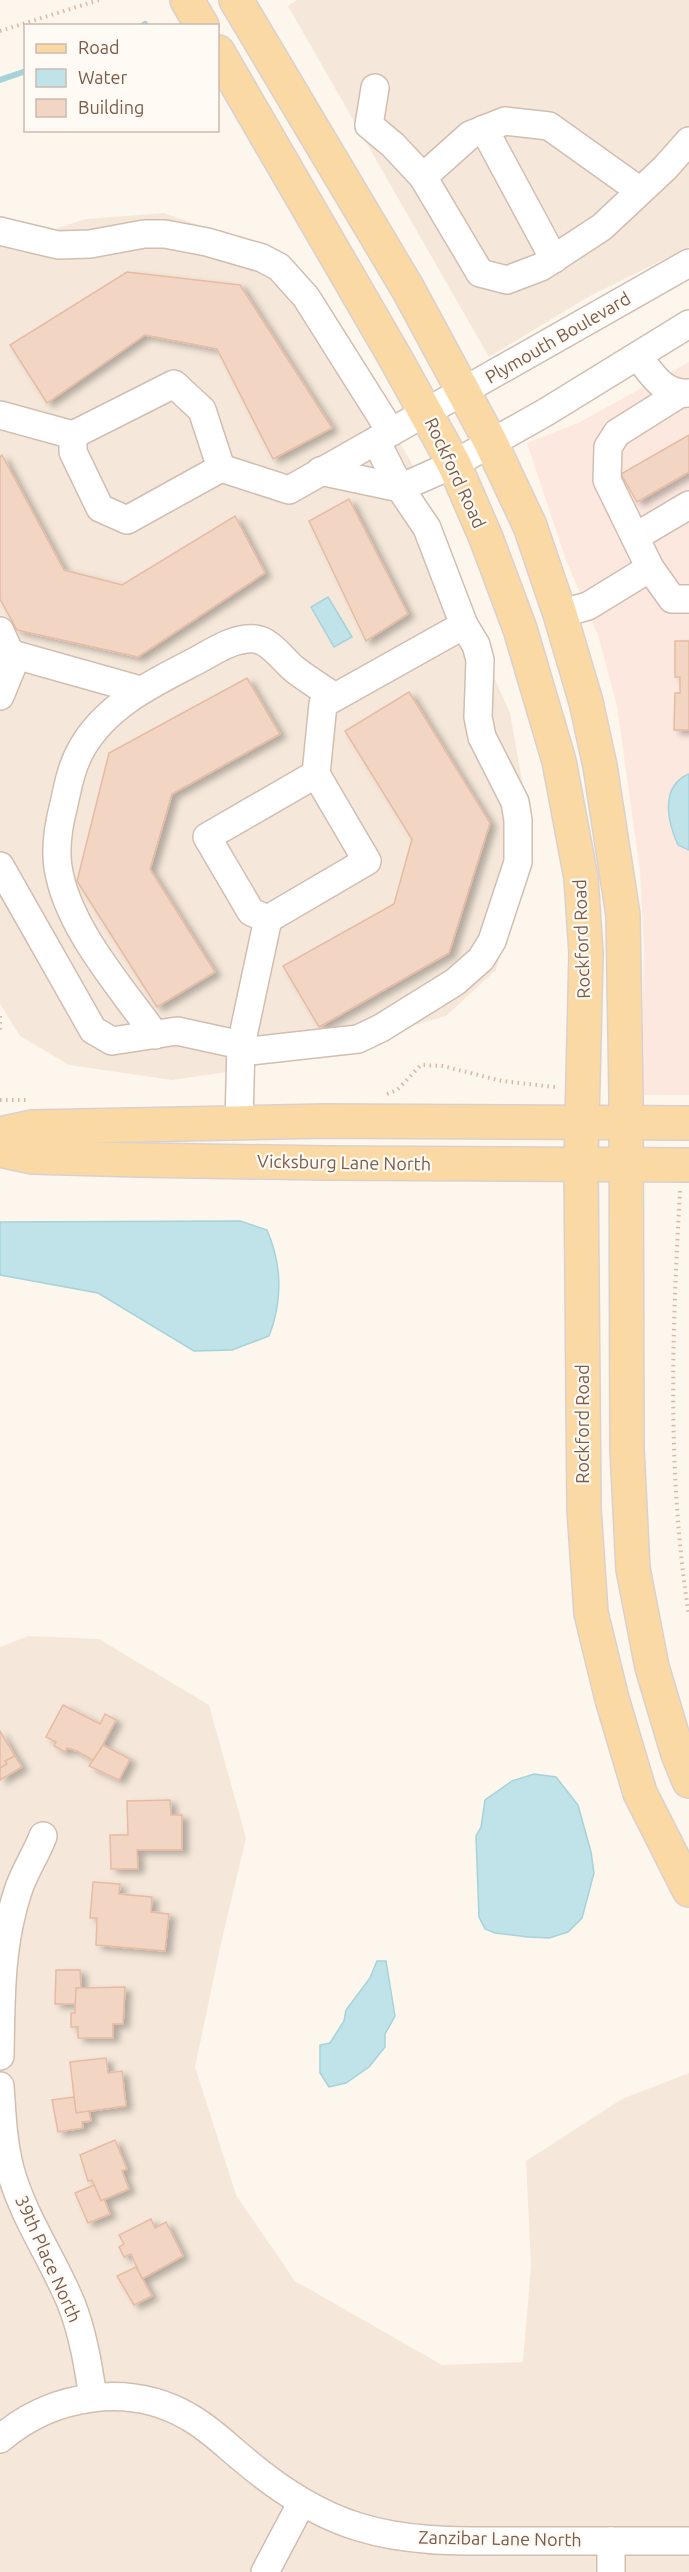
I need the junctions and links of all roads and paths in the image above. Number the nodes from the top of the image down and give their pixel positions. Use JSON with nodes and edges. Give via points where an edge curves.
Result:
{"nodes":[{"id":1,"x":99,"y":0,"type":"edge"},
{"id":2,"x":187,"y":0,"type":"edge"},
{"id":3,"x":236,"y":0,"type":"edge"},
{"id":4,"x":201,"y":24,"type":"edge"},
{"id":5,"x":0,"y":31,"type":"edge"},
{"id":6,"x":219,"y":54,"type":"edge"},
{"id":7,"x":375,"y":88,"type":"dead end"},
{"id":8,"x":484,"y":129,"type":"junction"},
{"id":9,"x":689,"y":141,"type":"edge"},
{"id":10,"x":423,"y":177,"type":"junction"},
{"id":11,"x":640,"y":191,"type":"junction"},
{"id":12,"x":0,"y":231,"type":"edge"},
{"id":13,"x":554,"y":259,"type":"junction"},
{"id":14,"x":689,"y":263,"type":"edge"},
{"id":15,"x":689,"y":324,"type":"edge"},
{"id":16,"x":638,"y":356,"type":"junction"},
{"id":17,"x":464,"y":392,"type":"junction"},
{"id":18,"x":684,"y":394,"type":"edge"},
{"id":19,"x":426,"y":412,"type":"junction"},
{"id":20,"x":0,"y":415,"type":"edge"},
{"id":21,"x":73,"y":435,"type":"junction"},
{"id":22,"x":383,"y":437,"type":"junction"},
{"id":23,"x":490,"y":441,"type":"junction"},
{"id":24,"x":454,"y":464,"type":"junction"},
{"id":25,"x":221,"y":468,"type":"junction"},
{"id":26,"x":320,"y":471,"type":"junction"},
{"id":27,"x":400,"y":488,"type":"junction"},
{"id":28,"x":689,"y":505,"type":"edge"},
{"id":29,"x":635,"y":537,"type":"junction"},
{"id":30,"x":650,"y":568,"type":"junction"},
{"id":31,"x":689,"y":599,"type":"edge"},
{"id":32,"x":561,"y":614,"type":"junction"},
{"id":33,"x":464,"y":625,"type":"junction"},
{"id":34,"x":6,"y":642,"type":"edge"},
{"id":35,"x":140,"y":690,"type":"junction"},
{"id":36,"x":0,"y":696,"type":"edge"},
{"id":37,"x":335,"y":697,"type":"junction"},
{"id":38,"x":316,"y":774,"type":"junction"},
{"id":39,"x":0,"y":866,"type":"edge"},
{"id":40,"x":268,"y":919,"type":"junction"},
{"id":41,"x":0,"y":1016,"type":"edge"},
{"id":42,"x":0,"y":1031,"type":"edge"},
{"id":43,"x":155,"y":1035,"type":"junction"},
{"id":44,"x":241,"y":1048,"type":"junction"},
{"id":45,"x":239,"y":1122,"type":"junction"},
{"id":46,"x":582,"y":1123,"type":"junction"},
{"id":47,"x":626,"y":1123,"type":"junction"},
{"id":48,"x":689,"y":1123,"type":"edge"},
{"id":49,"x":0,"y":1134,"type":"edge"},
{"id":50,"x":0,"y":1150,"type":"edge"},
{"id":51,"x":626,"y":1164,"type":"junction"},
{"id":52,"x":581,"y":1165,"type":"junction"},
{"id":53,"x":685,"y":1177,"type":"edge"},
{"id":54,"x":689,"y":1616,"type":"edge"},
{"id":55,"x":689,"y":1780,"type":"edge"},
{"id":56,"x":43,"y":1836,"type":"dead end"},
{"id":57,"x":689,"y":1890,"type":"edge"},
{"id":58,"x":0,"y":2056,"type":"edge"},
{"id":59,"x":0,"y":2086,"type":"edge"},
{"id":60,"x":93,"y":2397,"type":"junction"},
{"id":61,"x":0,"y":2439,"type":"edge"},
{"id":62,"x":302,"y":2502,"type":"junction"},
{"id":63,"x":611,"y":2541,"type":"junction"},
{"id":64,"x":689,"y":2541,"type":"edge"},
{"id":65,"x":265,"y":2572,"type":"edge"},
{"id":66,"x":611,"y":2572,"type":"edge"}],
"edges":[{"from":1,"to":5,"type":"path"},
{"from":2,"to":4,"type":"main road"},
{"from":3,"to":17,"type":"main road","name":"Rockford Road","via":[[408,289]]},
{"from":6,"to":19,"type":"main road","name":"Rockford Road"},
{"from":7,"to":10,"type":"street","via":[[369,125]]},
{"from":8,"to":10,"type":"street","via":[[470,135]]},
{"from":8,"to":11,"type":"street","via":[[505,121],[549,126]]},
{"from":8,"to":13,"type":"street"},
{"from":9,"to":11,"type":"street"},
{"from":10,"to":13,"type":"street","via":[[480,273],[507,280]]},
{"from":11,"to":13,"type":"street","via":[[602,227]]},
{"from":12,"to":22,"type":"street","via":[[58,245],[165,234],[207,242],[279,267],[306,297]]},
{"from":14,"to":17,"type":"street","name":"Plymouth Boulevard"},
{"from":15,"to":16,"type":"street"},
{"from":16,"to":18,"type":"street","via":[[666,389]]},
{"from":16,"to":23,"type":"street"},
{"from":17,"to":19,"type":"street","name":"Plymouth Boulevard"},
{"from":17,"to":23,"type":"main road","name":"Rockford Road"},
{"from":18,"to":29,"type":"street","via":[[617,433],[608,447],[607,480]]},
{"from":19,"to":22,"type":"street","name":"Plymouth Boulevard"},
{"from":19,"to":24,"type":"main road","name":"Rockford Road"},
{"from":20,"to":21,"type":"street"},
{"from":21,"to":25,"type":"street","via":[[174,384],[202,410]]},
{"from":21,"to":25,"type":"street","via":[[73,452],[100,508],[127,520]]},
{"from":22,"to":26,"type":"street","name":"Plymouth Boulevard"},
{"from":22,"to":27,"type":"street"},
{"from":23,"to":24,"type":"street"},
{"from":23,"to":32,"type":"main road","name":"Rockford Road","via":[[530,526]]},
{"from":24,"to":27,"type":"street"},
{"from":24,"to":46,"type":"main road","name":"Rockford Road","via":[[520,629],[559,761],[581,878],[586,953]]},
{"from":25,"to":26,"type":"street","name":"Plymouth Boulevard","via":[[289,490]]},
{"from":26,"to":27,"type":"street"},
{"from":27,"to":33,"type":"street","via":[[427,528]]},
{"from":28,"to":29,"type":"street"},
{"from":29,"to":30,"type":"street"},
{"from":30,"to":31,"type":"street","via":[[672,599]]},
{"from":30,"to":32,"type":"street","via":[[588,606]]},
{"from":32,"to":47,"type":"main road","name":"Rockford Road","via":[[600,766],[623,915]]},
{"from":33,"to":37,"type":"street"},
{"from":33,"to":44,"type":"street","via":[[480,660],[478,717],[482,737],[514,802],[518,820],[518,862],[492,941],[481,959],[456,982],[358,1039]]},
{"from":34,"to":35,"type":"street"},
{"from":34,"to":36,"type":"street","via":[[15,662]]},
{"from":35,"to":37,"type":"street","via":[[222,646],[256,639]]},
{"from":35,"to":43,"type":"street","via":[[95,728],[81,749],[71,771],[60,819],[57,865],[63,889],[86,937]]},
{"from":37,"to":38,"type":"street","via":[[323,704]]},
{"from":38,"to":40,"type":"street","via":[[367,861]]},
{"from":38,"to":40,"type":"street","via":[[207,837],[251,912]]},
{"from":39,"to":43,"type":"street","via":[[93,1030],[112,1041]]},
{"from":40,"to":44,"type":"street"},
{"from":41,"to":42,"type":"path"},
{"from":43,"to":44,"type":"street","via":[[177,1031]]},
{"from":44,"to":45,"type":"street"},
{"from":45,"to":46,"type":"main road"},
{"from":45,"to":49,"type":"main road","via":[[32,1127]]},
{"from":46,"to":47,"type":"main road"},
{"from":46,"to":52,"type":"main road","name":"Rockford Road"},
{"from":47,"to":48,"type":"main road"},
{"from":47,"to":51,"type":"main road","name":"Rockford Road"},
{"from":50,"to":52,"type":"main road","name":"Vicksburg Lane North","via":[[32,1157]]},
{"from":51,"to":52,"type":"main road","name":"Vicksburg Lane North"},
{"from":51,"to":53,"type":"main road","name":"Vicksburg Lane North"},
{"from":51,"to":55,"type":"main road","name":"Rockford Road","via":[[627,1449],[633,1569],[652,1667]]},
{"from":52,"to":57,"type":"main road","name":"Rockford Road","via":[[584,1509],[591,1613],[640,1793]]},
{"from":53,"to":54,"type":"path","via":[[672,1342],[679,1554]]},
{"from":56,"to":58,"type":"street","via":[[18,1889],[5,1935]]},
{"from":59,"to":60,"type":"street","name":"39th Place North","via":[[10,2169],[25,2210],[71,2303]]},
{"from":60,"to":61,"type":"street","name":"Zanzibar Lane North","via":[[47,2408]]},
{"from":60,"to":62,"type":"street","name":"Zanzibar Lane North","via":[[155,2402],[190,2417]]},
{"from":62,"to":63,"type":"street","name":"Zanzibar Lane North","via":[[360,2528],[404,2537],[449,2541]]},
{"from":62,"to":65,"type":"street"},
{"from":63,"to":64,"type":"street","name":"Zanzibar Lane North"},
{"from":63,"to":66,"type":"street"}]}
